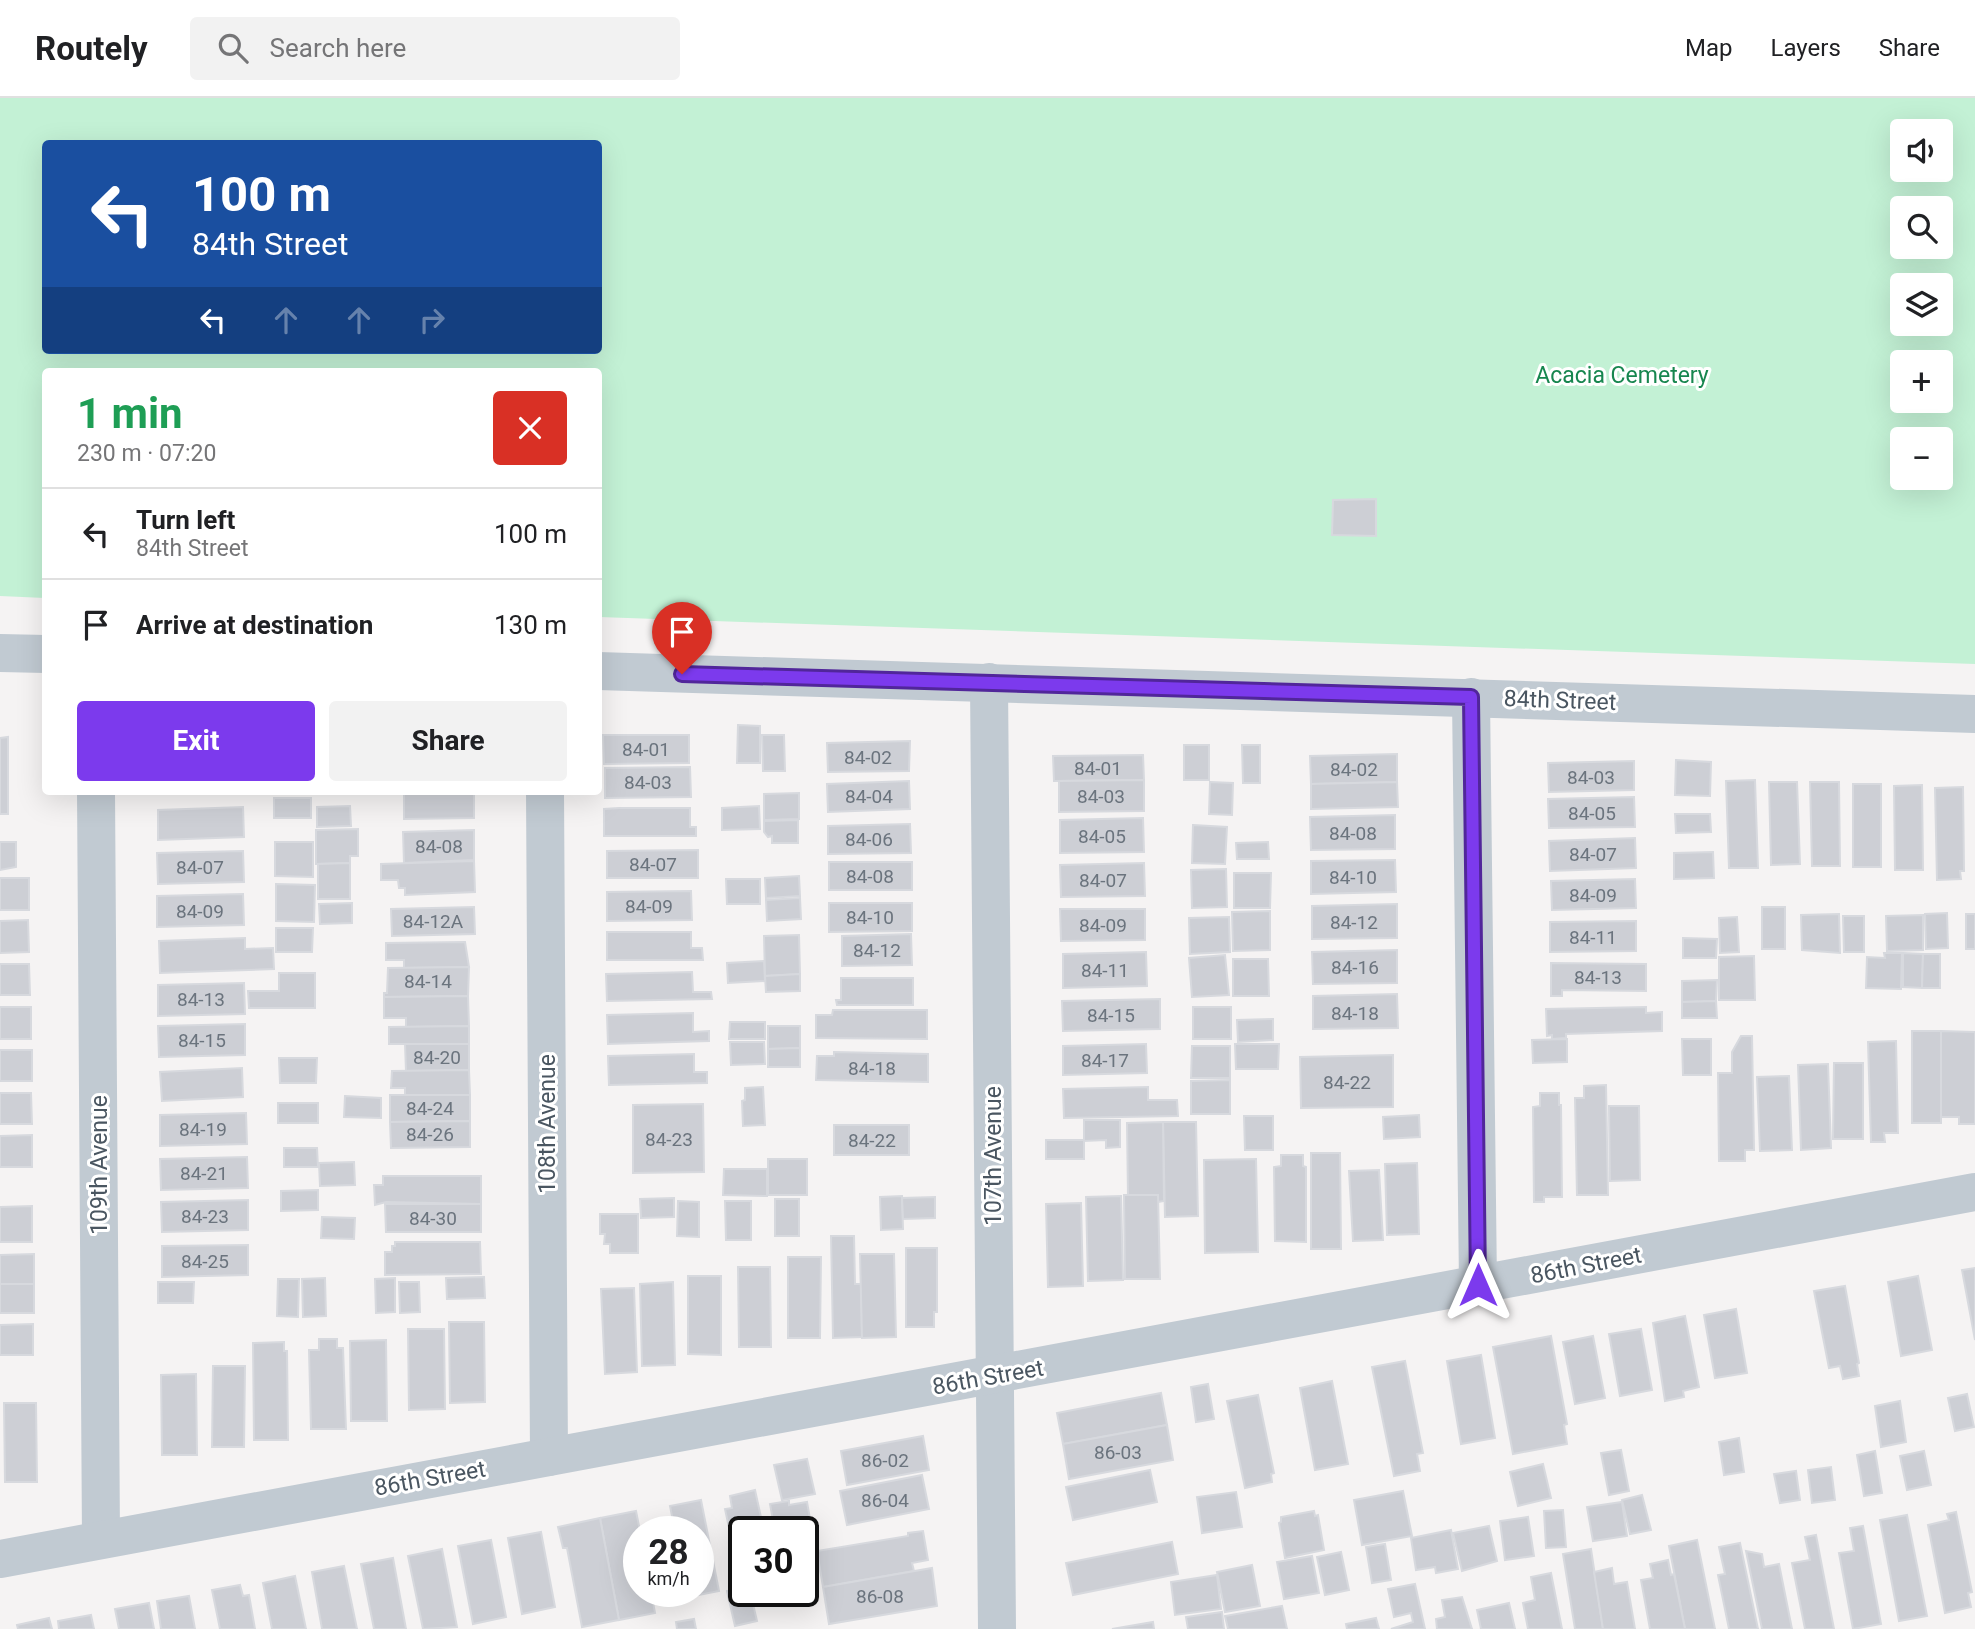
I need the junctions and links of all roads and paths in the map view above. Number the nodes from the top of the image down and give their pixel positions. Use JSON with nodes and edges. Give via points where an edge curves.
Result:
{"nodes":[{"id":1,"x":0,"y":653,"type":"edge"},
{"id":2,"x":42,"y":654,"type":"edge"},
{"id":3,"x":602,"y":671,"type":"edge"},
{"id":4,"x":989,"y":682,"type":"junction"},
{"id":5,"x":1471,"y":697,"type":"junction"},
{"id":6,"x":1975,"y":714,"type":"edge"},
{"id":7,"x":96,"y":795,"type":"edge"},
{"id":8,"x":545,"y":795,"type":"edge"},
{"id":9,"x":1975,"y":1192,"type":"edge"},
{"id":10,"x":1478,"y":1285,"type":"junction"},
{"id":11,"x":995,"y":1376,"type":"junction"},
{"id":12,"x":549,"y":1457,"type":"junction"},
{"id":13,"x":101,"y":1539,"type":"junction"},
{"id":14,"x":0,"y":1559,"type":"edge"},
{"id":15,"x":997,"y":1629,"type":"edge"}],
"edges":[{"from":1,"to":2,"type":"street"},
{"from":3,"to":4,"type":"street","name":"84th Street"},
{"from":4,"to":5,"type":"street","name":"84th Street"},
{"from":4,"to":11,"type":"street","name":"107th Avenue"},
{"from":5,"to":6,"type":"street","name":"84th Street"},
{"from":5,"to":10,"type":"street"},
{"from":7,"to":13,"type":"street","name":"109th Avenue"},
{"from":8,"to":12,"type":"street","name":"108th Avenue"},
{"from":9,"to":10,"type":"street","name":"86th Street"},
{"from":10,"to":11,"type":"street","name":"86th Street"},
{"from":11,"to":12,"type":"street","name":"86th Street"},
{"from":11,"to":15,"type":"street","name":"107th Avenue"},
{"from":12,"to":13,"type":"street","name":"86th Street"},
{"from":13,"to":14,"type":"street","name":"86th Street"}]}
